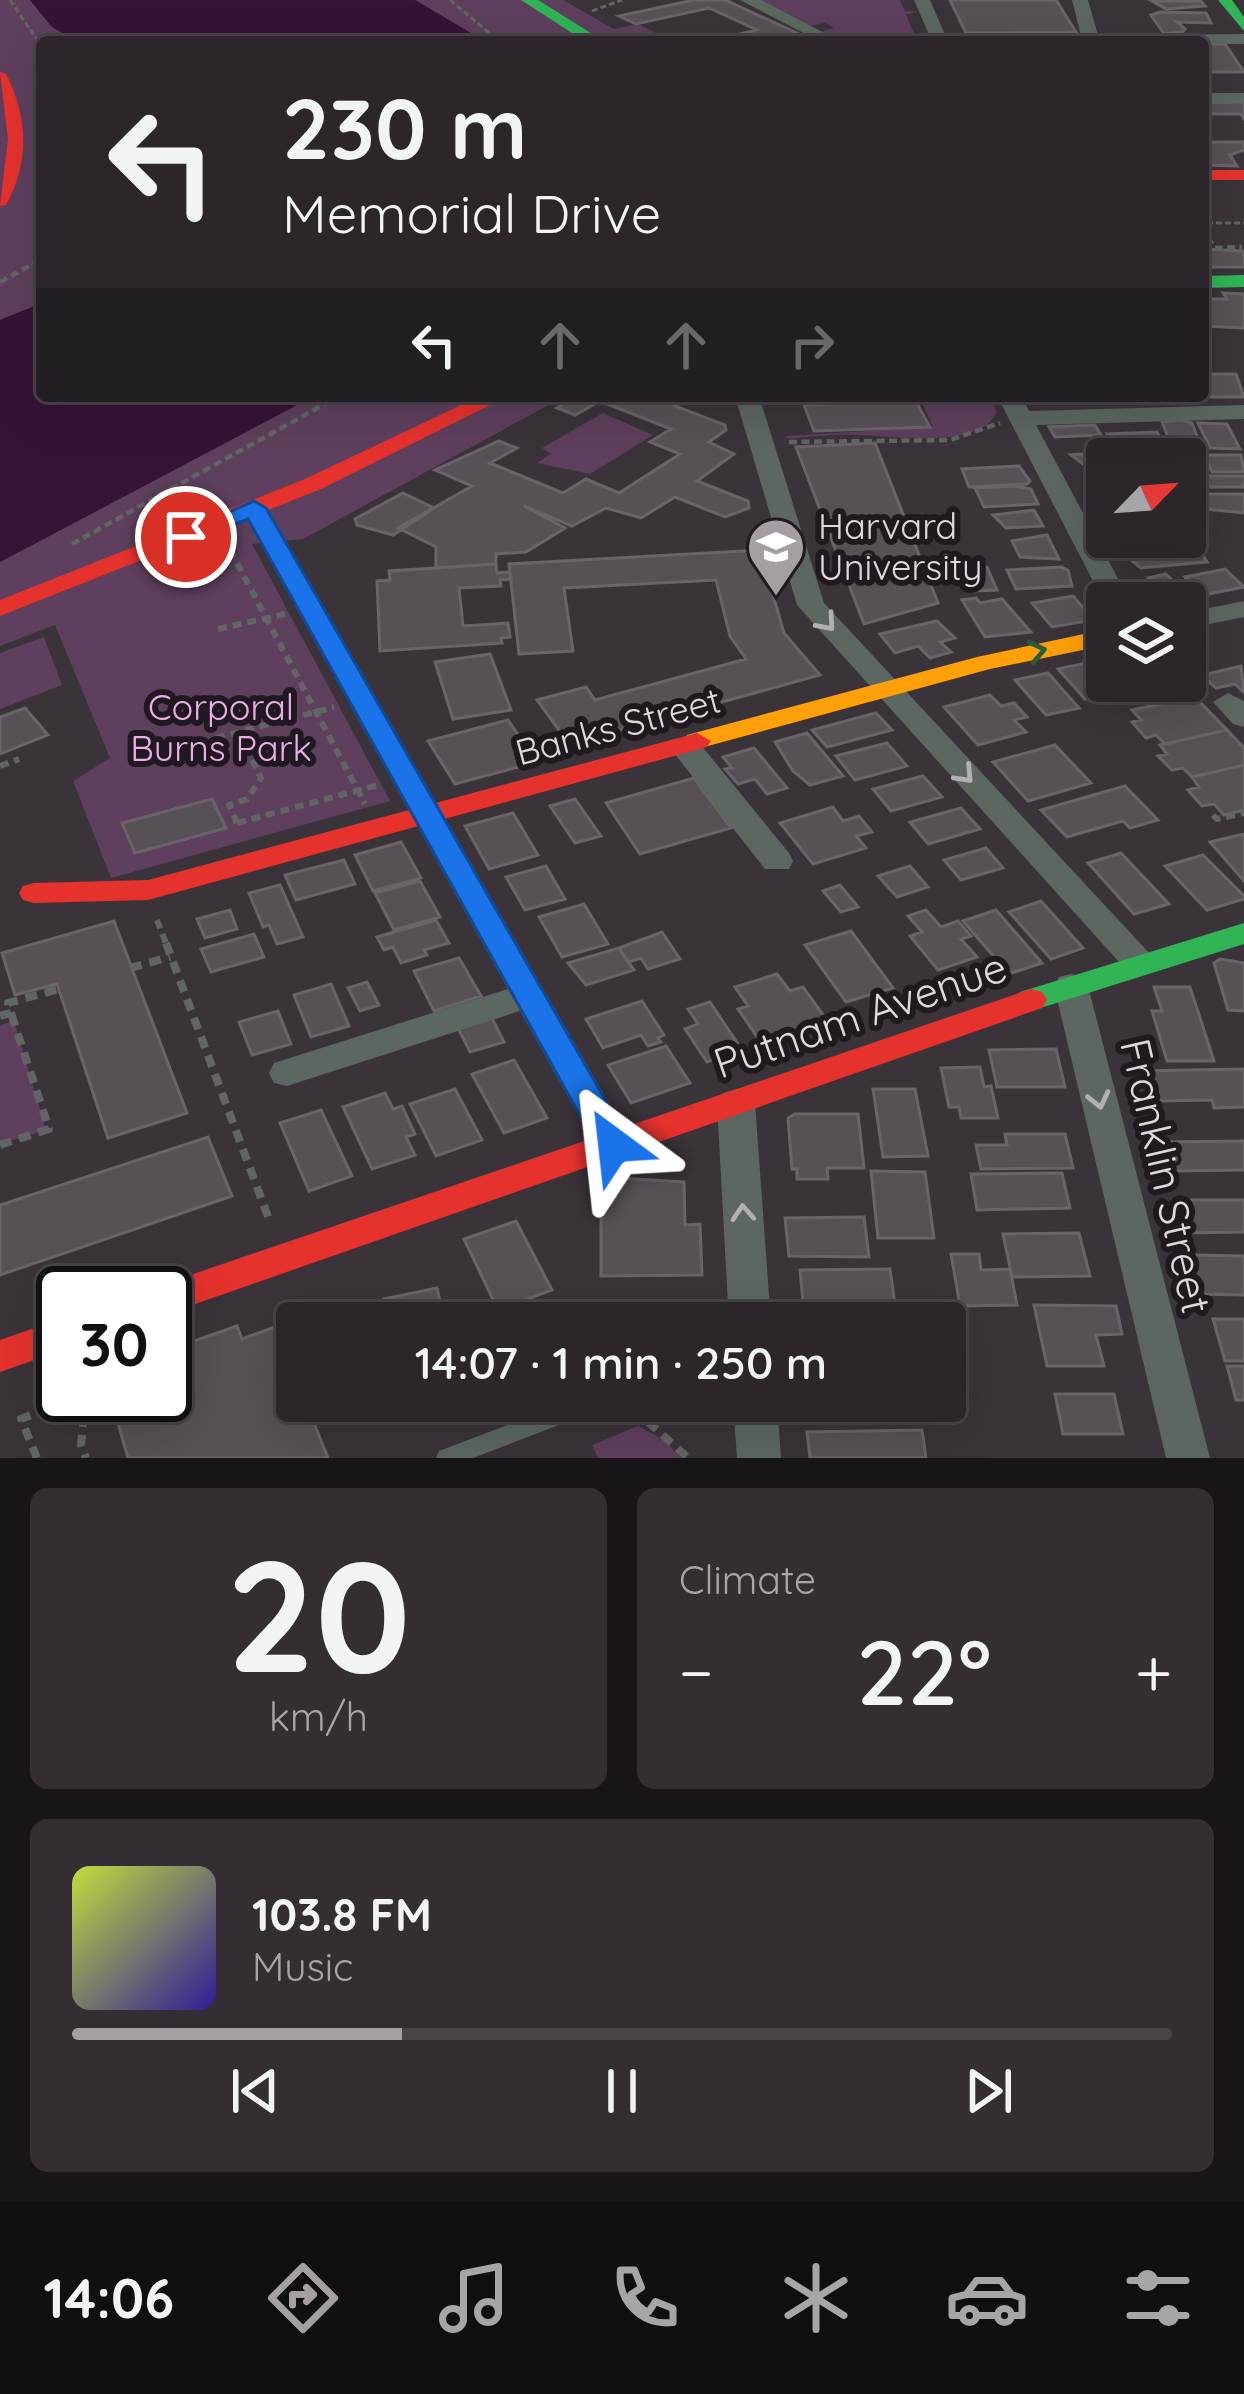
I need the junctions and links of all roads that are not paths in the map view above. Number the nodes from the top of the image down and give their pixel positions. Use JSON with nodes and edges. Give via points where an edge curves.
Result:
{"nodes":[{"id":1,"x":528,"y":0,"type":"edge"},
{"id":2,"x":748,"y":0,"type":"edge"},
{"id":3,"x":922,"y":0,"type":"edge"},
{"id":4,"x":1080,"y":0,"type":"edge"},
{"id":5,"x":1225,"y":0,"type":"edge"},
{"id":6,"x":1244,"y":27,"type":"edge"},
{"id":7,"x":587,"y":36,"type":"edge"},
{"id":8,"x":822,"y":36,"type":"edge"},
{"id":9,"x":938,"y":36,"type":"edge"},
{"id":10,"x":1090,"y":36,"type":"edge"},
{"id":11,"x":1209,"y":39,"type":"edge"},
{"id":12,"x":1244,"y":39,"type":"edge"},
{"id":13,"x":0,"y":77,"type":"edge"},
{"id":14,"x":1209,"y":98,"type":"edge"},
{"id":15,"x":1244,"y":98,"type":"edge"},
{"id":16,"x":1209,"y":175,"type":"edge"},
{"id":17,"x":1244,"y":175,"type":"edge"},
{"id":18,"x":0,"y":201,"type":"edge"},
{"id":19,"x":1244,"y":281,"type":"edge"},
{"id":20,"x":1209,"y":282,"type":"edge"},
{"id":21,"x":484,"y":402,"type":"edge"},
{"id":22,"x":749,"y":402,"type":"edge"},
{"id":23,"x":1015,"y":407,"type":"edge"},
{"id":24,"x":1240,"y":419,"type":"edge"},
{"id":25,"x":254,"y":508,"type":"junction"},
{"id":26,"x":1106,"y":582,"type":"edge"},
{"id":27,"x":0,"y":609,"type":"edge"},
{"id":28,"x":1244,"y":609,"type":"edge"},
{"id":29,"x":1206,"y":617,"type":"edge"},
{"id":30,"x":1086,"y":642,"type":"edge"},
{"id":31,"x":885,"y":689,"type":"junction"},
{"id":32,"x":685,"y":746,"type":"junction"},
{"id":33,"x":430,"y":814,"type":"junction"},
{"id":34,"x":777,"y":861,"type":"dead end"},
{"id":35,"x":34,"y":893,"type":"dead end"},
{"id":36,"x":1244,"y":933,"type":"edge"},
{"id":37,"x":1140,"y":964,"type":"junction"},
{"id":38,"x":1071,"y":986,"type":"junction"},
{"id":39,"x":530,"y":995,"type":"junction"},
{"id":40,"x":287,"y":1073,"type":"dead end"},
{"id":41,"x":736,"y":1103,"type":"junction"},
{"id":42,"x":614,"y":1145,"type":"junction"},
{"id":43,"x":192,"y":1290,"type":"edge"},
{"id":44,"x":749,"y":1302,"type":"edge"},
{"id":45,"x":36,"y":1343,"type":"edge"},
{"id":46,"x":0,"y":1356,"type":"edge"},
{"id":47,"x":541,"y":1422,"type":"edge"},
{"id":48,"x":757,"y":1422,"type":"edge"},
{"id":49,"x":448,"y":1458,"type":"edge"},
{"id":50,"x":760,"y":1458,"type":"edge"},
{"id":51,"x":1188,"y":1458,"type":"edge"}],
"edges":[{"from":1,"to":7,"type":"main road"},
{"from":2,"to":8,"type":"street"},
{"from":3,"to":9,"type":"street"},
{"from":4,"to":10,"type":"street"},
{"from":5,"to":6,"type":"main road"},
{"from":11,"to":12,"type":"street"},
{"from":13,"to":18,"type":"main road","via":[[20,134]]},
{"from":14,"to":15,"type":"street"},
{"from":16,"to":17,"type":"main road"},
{"from":19,"to":20,"type":"main road"},
{"from":21,"to":25,"type":"main road"},
{"from":22,"to":31,"type":"street","one_way":true,"via":[[811,605]]},
{"from":23,"to":24,"type":"street"},
{"from":23,"to":26,"type":"street"},
{"from":25,"to":27,"type":"main road"},
{"from":25,"to":33,"type":"street"},
{"from":28,"to":29,"type":"street"},
{"from":31,"to":30,"type":"main road","name":"Banks Street","one_way":true},
{"from":31,"to":32,"type":"main road","name":"Banks Street"},
{"from":31,"to":37,"type":"street","one_way":true},
{"from":32,"to":33,"type":"main road","name":"Banks Street"},
{"from":32,"to":34,"type":"street"},
{"from":33,"to":35,"type":"main road","name":"Banks Street","via":[[150,897]]},
{"from":33,"to":39,"type":"street"},
{"from":36,"to":37,"type":"main road","name":"Putnam Avenue"},
{"from":37,"to":38,"type":"main road","name":"Putnam Avenue"},
{"from":38,"to":41,"type":"main road","name":"Putnam Avenue"},
{"from":38,"to":51,"type":"street","name":"Franklin Street","one_way":true},
{"from":39,"to":40,"type":"street"},
{"from":39,"to":42,"type":"street"},
{"from":41,"to":42,"type":"main road","name":"Putnam Avenue"},
{"from":44,"to":41,"type":"street","one_way":true},
{"from":42,"to":43,"type":"main road","name":"Putnam Avenue"},
{"from":45,"to":46,"type":"main road"},
{"from":47,"to":49,"type":"lane"},
{"from":48,"to":50,"type":"street"}]}
